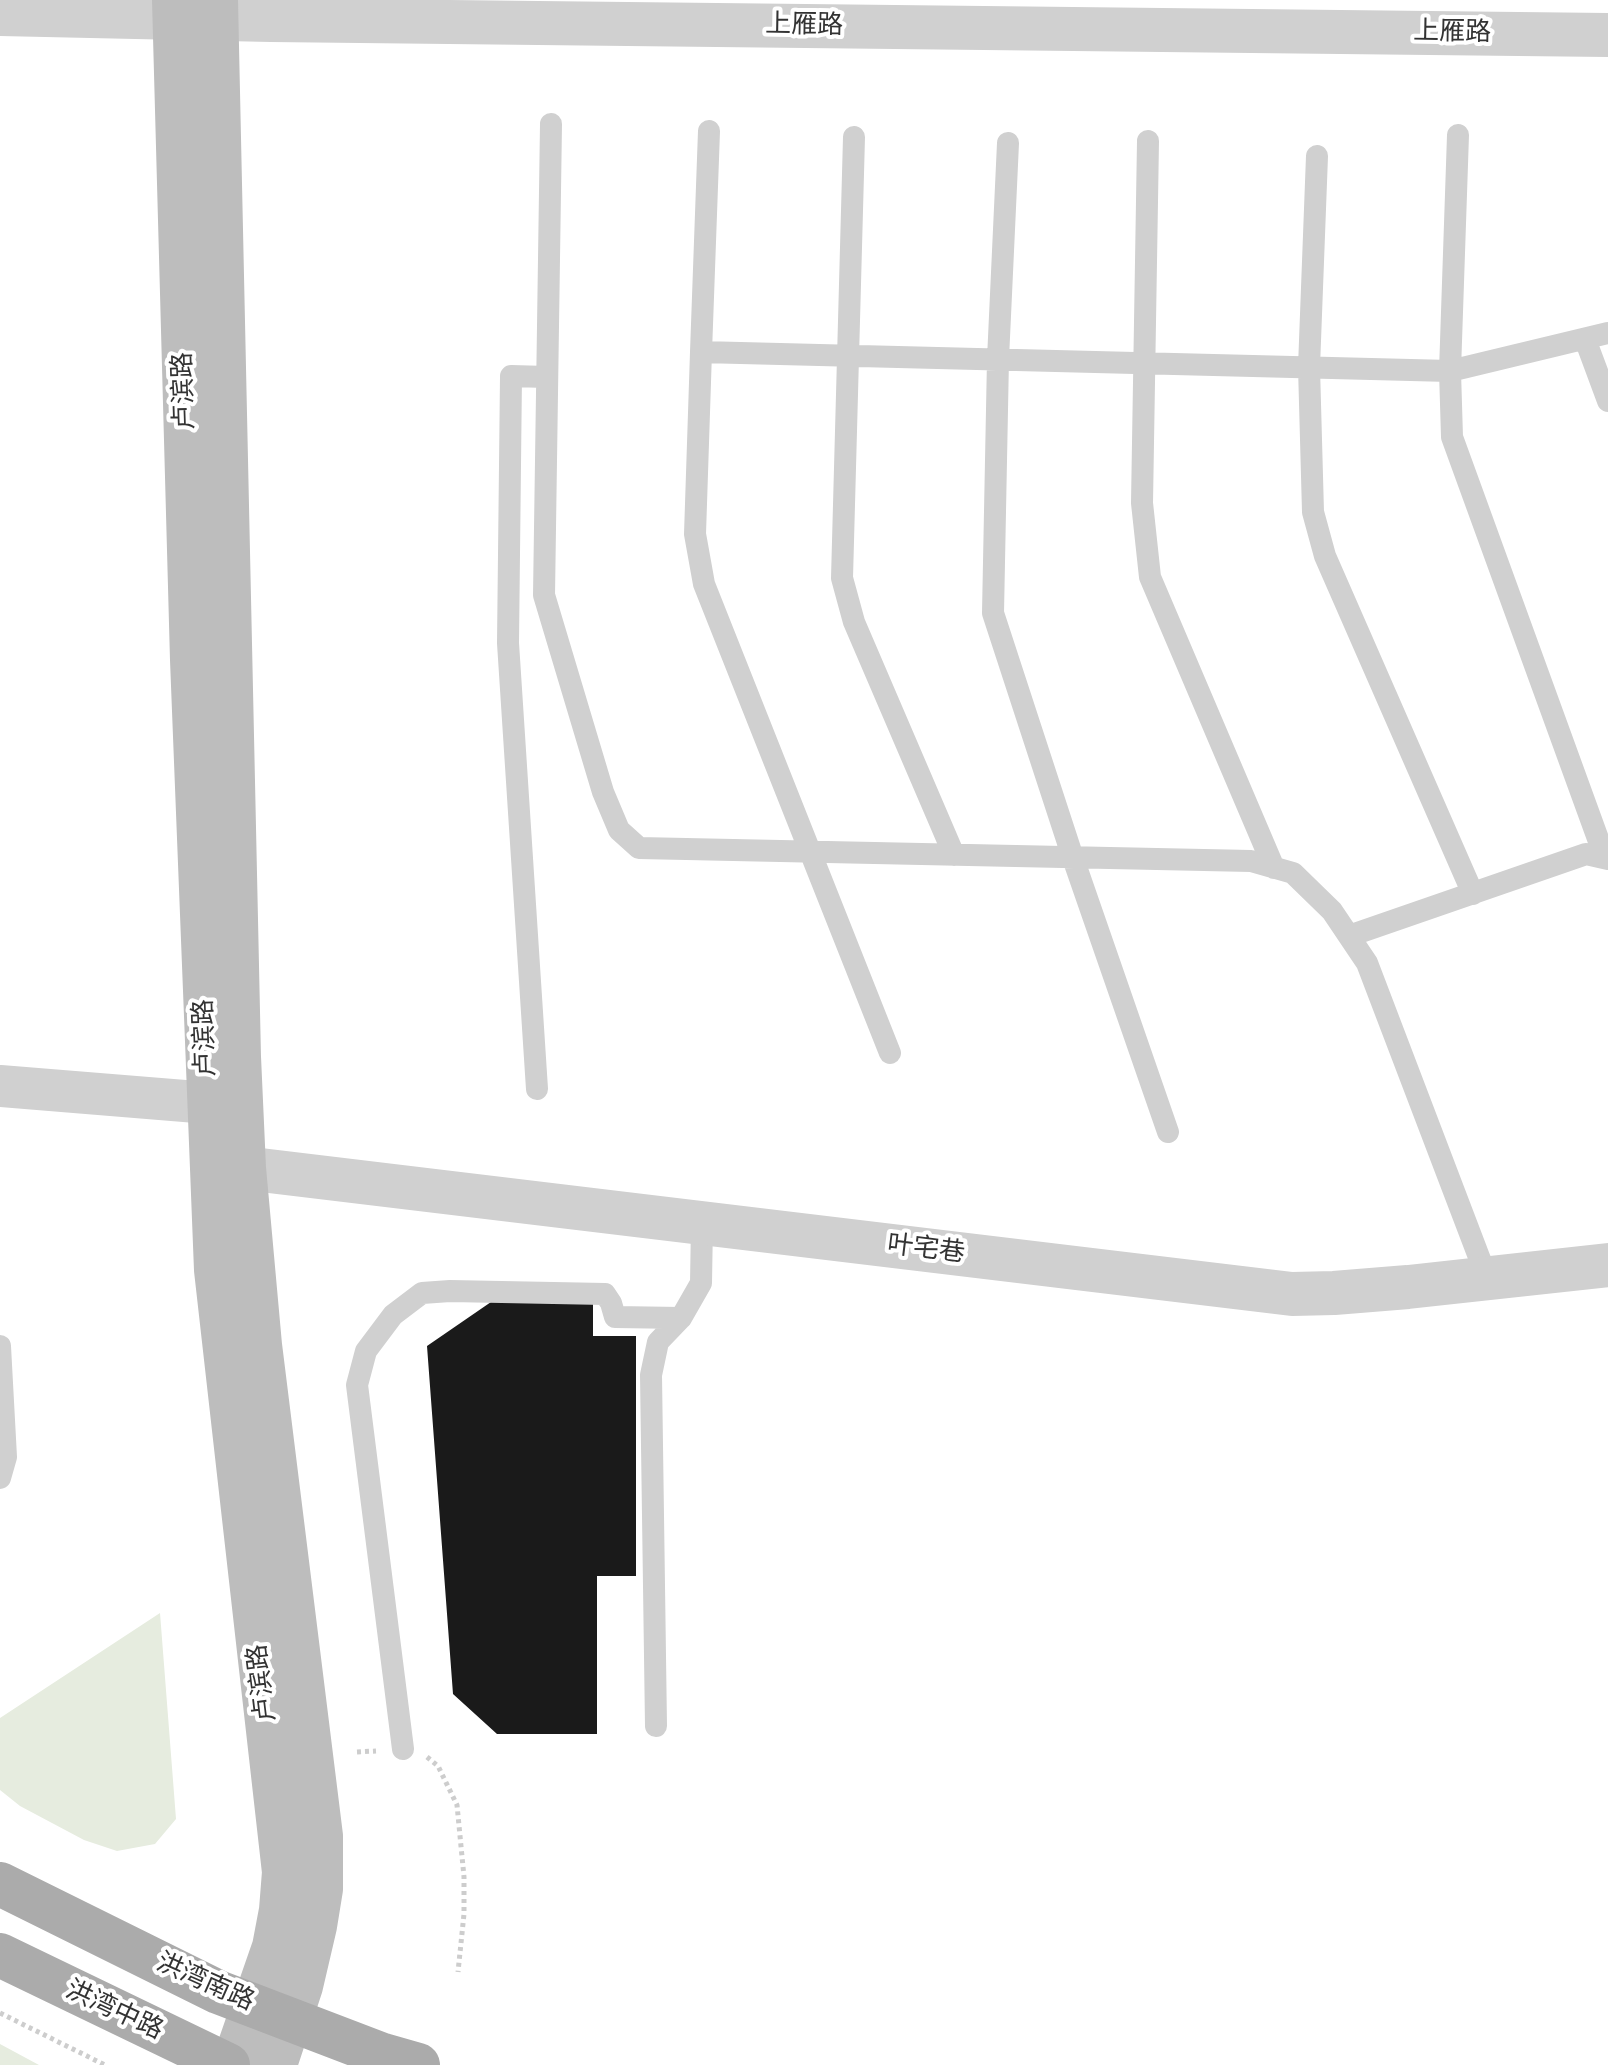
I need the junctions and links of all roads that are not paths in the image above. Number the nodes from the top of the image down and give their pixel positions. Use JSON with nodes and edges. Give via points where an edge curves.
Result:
{"nodes":[{"id":1,"x":195,"y":9,"type":"edge"},
{"id":2,"x":0,"y":14,"type":"edge"},
{"id":3,"x":1608,"y":35,"type":"edge"},
{"id":4,"x":551,"y":124,"type":"dead end"},
{"id":5,"x":709,"y":131,"type":"dead end"},
{"id":6,"x":1458,"y":135,"type":"dead end"},
{"id":7,"x":854,"y":137,"type":"dead end"},
{"id":8,"x":1148,"y":141,"type":"dead end"},
{"id":9,"x":1008,"y":143,"type":"dead end"},
{"id":10,"x":1317,"y":156,"type":"dead end"},
{"id":11,"x":1608,"y":333,"type":"edge"},
{"id":12,"x":1585,"y":339,"type":"junction"},
{"id":13,"x":701,"y":352,"type":"junction"},
{"id":14,"x":847,"y":356,"type":"junction"},
{"id":15,"x":998,"y":359,"type":"junction"},
{"id":16,"x":1143,"y":362,"type":"junction"},
{"id":17,"x":1309,"y":367,"type":"junction"},
{"id":18,"x":1450,"y":371,"type":"junction"},
{"id":19,"x":547,"y":377,"type":"junction"},
{"id":20,"x":1608,"y":401,"type":"edge"},
{"id":21,"x":508,"y":595,"type":"junction"},
{"id":22,"x":544,"y":595,"type":"junction"},
{"id":23,"x":809,"y":852,"type":"junction"},
{"id":24,"x":954,"y":855,"type":"junction"},
{"id":25,"x":1073,"y":858,"type":"junction"},
{"id":26,"x":1607,"y":859,"type":"edge"},
{"id":27,"x":1274,"y":868,"type":"junction"},
{"id":28,"x":1473,"y":894,"type":"junction"},
{"id":29,"x":1349,"y":936,"type":"junction"},
{"id":30,"x":890,"y":1053,"type":"dead end"},
{"id":31,"x":0,"y":1086,"type":"edge"},
{"id":32,"x":537,"y":1089,"type":"dead end"},
{"id":33,"x":209,"y":1103,"type":"junction"},
{"id":34,"x":1168,"y":1132,"type":"dead end"},
{"id":35,"x":244,"y":1168,"type":"junction"},
{"id":36,"x":702,"y":1223,"type":"junction"},
{"id":37,"x":1608,"y":1265,"type":"edge"},
{"id":38,"x":1487,"y":1278,"type":"junction"},
{"id":39,"x":681,"y":1318,"type":"junction"},
{"id":40,"x":0,"y":1346,"type":"edge"},
{"id":41,"x":2,"y":1402,"type":"edge"},
{"id":42,"x":0,"y":1478,"type":"edge"},
{"id":43,"x":656,"y":1726,"type":"dead end"},
{"id":44,"x":403,"y":1749,"type":"road end"},
{"id":45,"x":0,"y":1884,"type":"edge"},
{"id":46,"x":0,"y":1955,"type":"edge"},
{"id":47,"x":273,"y":2013,"type":"junction"},
{"id":48,"x":231,"y":2065,"type":"edge"},
{"id":49,"x":275,"y":2065,"type":"edge"},
{"id":50,"x":418,"y":2065,"type":"edge"}],
"edges":[{"from":1,"to":2,"type":"street","name":"上雁路"},
{"from":1,"to":3,"type":"street","name":"上雁路"},
{"from":1,"to":33,"type":"main road","name":"卢滨路","via":[[192,660]]},
{"from":1,"to":35,"type":"main road"},
{"from":4,"to":19,"type":"lane"},
{"from":5,"to":13,"type":"lane"},
{"from":6,"to":18,"type":"lane"},
{"from":7,"to":14,"type":"lane"},
{"from":8,"to":16,"type":"lane"},
{"from":9,"to":15,"type":"lane"},
{"from":10,"to":17,"type":"lane"},
{"from":11,"to":12,"type":"lane"},
{"from":12,"to":18,"type":"lane"},
{"from":12,"to":20,"type":"lane"},
{"from":13,"to":14,"type":"lane"},
{"from":13,"to":23,"type":"lane","via":[[695,534],[704,584]]},
{"from":14,"to":15,"type":"lane"},
{"from":14,"to":24,"type":"lane","via":[[842,578],[854,622]]},
{"from":15,"to":16,"type":"lane"},
{"from":15,"to":25,"type":"lane","via":[[993,613]]},
{"from":16,"to":17,"type":"lane"},
{"from":16,"to":27,"type":"lane","via":[[1142,503],[1150,577]]},
{"from":17,"to":18,"type":"lane"},
{"from":17,"to":28,"type":"lane","via":[[1313,512],[1325,556]]},
{"from":18,"to":26,"type":"lane","via":[[1452,437]]},
{"from":19,"to":21,"type":"lane","via":[[511,376]]},
{"from":19,"to":22,"type":"lane"},
{"from":21,"to":22,"type":"lane"},
{"from":21,"to":32,"type":"lane"},
{"from":22,"to":23,"type":"lane","via":[[619,830],[639,848]]},
{"from":23,"to":24,"type":"lane"},
{"from":23,"to":30,"type":"lane"},
{"from":24,"to":25,"type":"lane"},
{"from":25,"to":27,"type":"lane","via":[[1251,861]]},
{"from":25,"to":34,"type":"lane"},
{"from":26,"to":28,"type":"lane","via":[[1586,854]]},
{"from":27,"to":29,"type":"lane","via":[[1293,873]]},
{"from":28,"to":29,"type":"lane"},
{"from":29,"to":38,"type":"lane","via":[[1367,963]]},
{"from":31,"to":33,"type":"street"},
{"from":33,"to":47,"type":"main road","name":"卢滨路","via":[[216,1270],[284,1872],[274,1947]]},
{"from":35,"to":36,"type":"street","name":"叶宅巷"},
{"from":35,"to":47,"type":"main road","via":[[260,1345],[321,1836],[315,1926]]},
{"from":36,"to":38,"type":"street","name":"叶宅巷","via":[[1292,1294]]},
{"from":36,"to":39,"type":"lane","via":[[701,1283]]},
{"from":37,"to":38,"type":"street","name":"叶宅巷"},
{"from":39,"to":43,"type":"lane","via":[[658,1342],[651,1375]]},
{"from":39,"to":44,"type":"lane","via":[[615,1317],[605,1294],[422,1293],[393,1315],[366,1351],[357,1385]]},
{"from":40,"to":41,"type":"lane"},
{"from":41,"to":42,"type":"lane","via":[[6,1457]]},
{"from":45,"to":47,"type":"main road","name":"洪湾南路","via":[[175,1972]]},
{"from":46,"to":48,"type":"main road","name":"洪湾中路"},
{"from":47,"to":48,"type":"main road","name":"卢滨路"},
{"from":47,"to":49,"type":"main road"},
{"from":47,"to":50,"type":"main road","name":"洪湾南路"}]}
